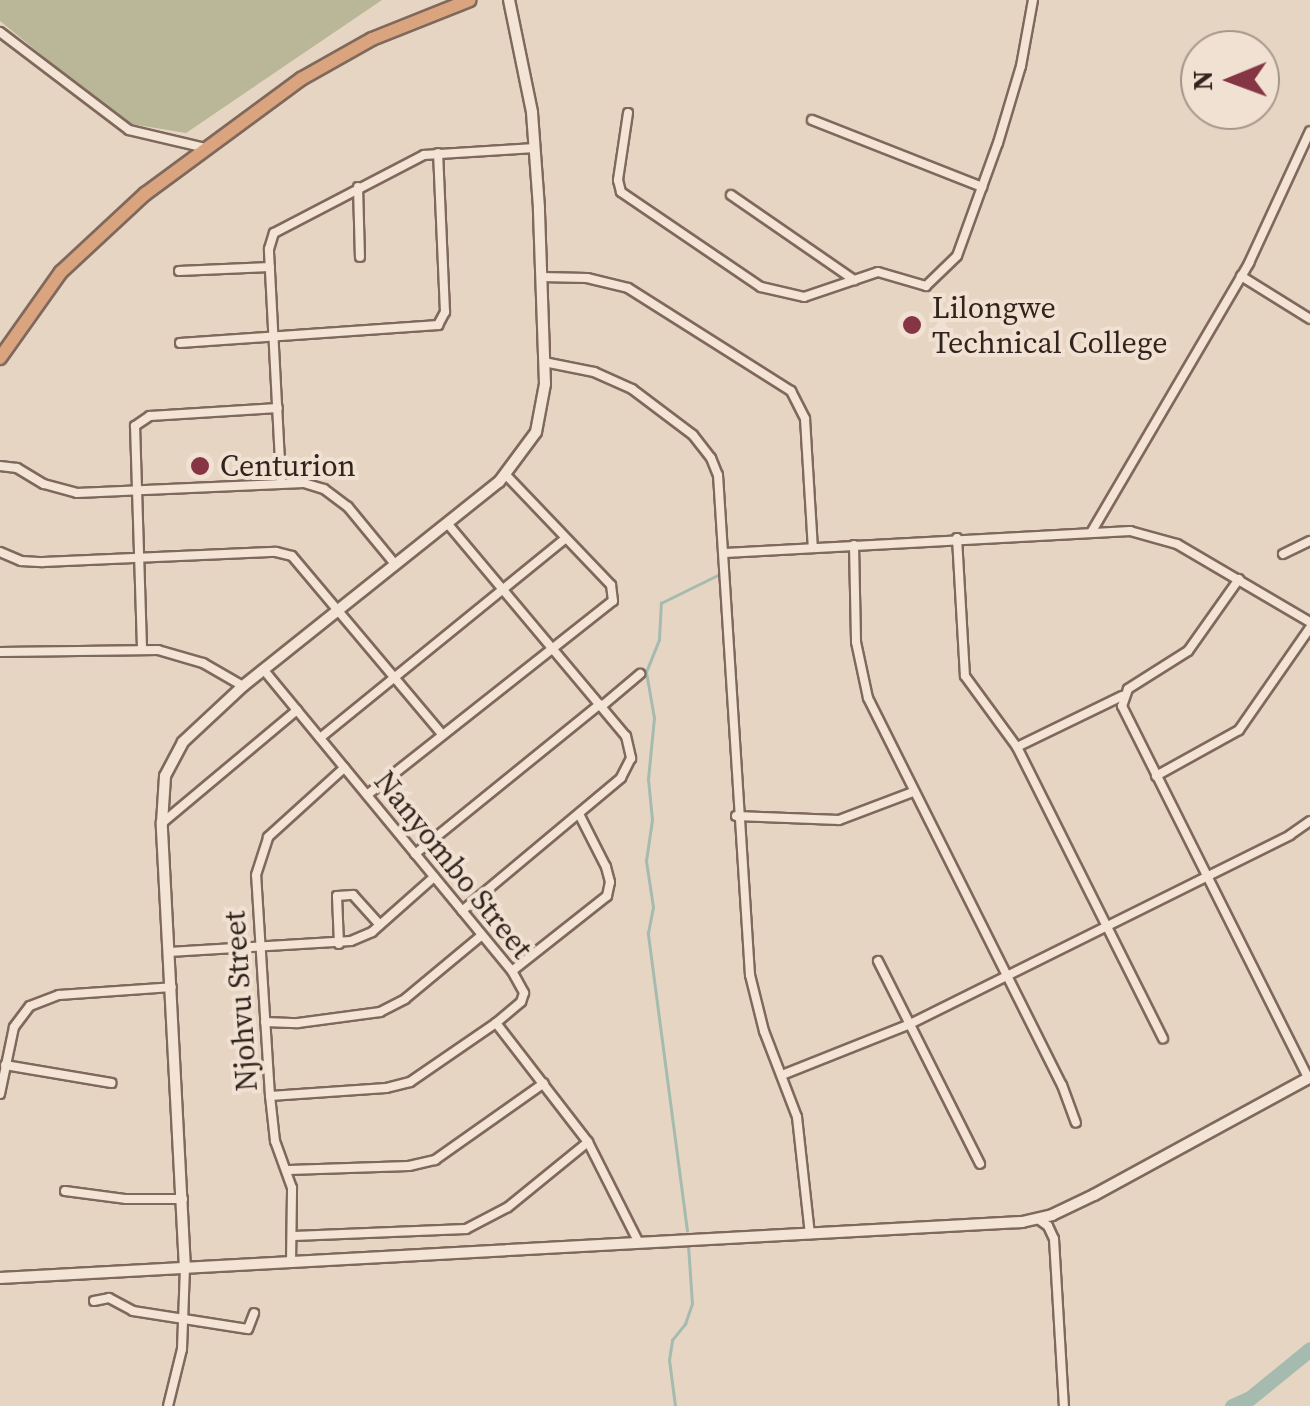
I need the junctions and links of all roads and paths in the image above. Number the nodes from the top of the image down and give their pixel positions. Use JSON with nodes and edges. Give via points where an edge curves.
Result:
{"nodes":[{"id":1,"x":470,"y":0,"type":"edge"},
{"id":2,"x":509,"y":0,"type":"edge"},
{"id":3,"x":1033,"y":0,"type":"edge"},
{"id":4,"x":0,"y":32,"type":"edge"},
{"id":5,"x":628,"y":114,"type":"dead end"},
{"id":6,"x":812,"y":120,"type":"dead end"},
{"id":7,"x":1310,"y":131,"type":"edge"},
{"id":8,"x":205,"y":148,"type":"junction"},
{"id":9,"x":535,"y":148,"type":"junction"},
{"id":10,"x":438,"y":153,"type":"junction"},
{"id":11,"x":358,"y":186,"type":"junction"},
{"id":12,"x":982,"y":187,"type":"junction"},
{"id":13,"x":731,"y":195,"type":"dead end"},
{"id":14,"x":360,"y":257,"type":"dead end"},
{"id":15,"x":270,"y":267,"type":"junction"},
{"id":16,"x":179,"y":271,"type":"dead end"},
{"id":17,"x":1241,"y":276,"type":"junction"},
{"id":18,"x":541,"y":277,"type":"junction"},
{"id":19,"x":854,"y":280,"type":"junction"},
{"id":20,"x":1310,"y":319,"type":"edge"},
{"id":21,"x":275,"y":337,"type":"junction"},
{"id":22,"x":180,"y":343,"type":"dead end"},
{"id":23,"x":0,"y":358,"type":"edge"},
{"id":24,"x":544,"y":362,"type":"junction"},
{"id":25,"x":278,"y":408,"type":"junction"},
{"id":26,"x":0,"y":466,"type":"edge"},
{"id":27,"x":506,"y":475,"type":"junction"},
{"id":28,"x":281,"y":481,"type":"junction"},
{"id":29,"x":137,"y":490,"type":"junction"},
{"id":30,"x":446,"y":523,"type":"junction"},
{"id":31,"x":1092,"y":530,"type":"junction"},
{"id":32,"x":957,"y":538,"type":"junction"},
{"id":33,"x":566,"y":539,"type":"junction"},
{"id":34,"x":1310,"y":541,"type":"edge"},
{"id":35,"x":854,"y":545,"type":"junction"},
{"id":36,"x":812,"y":548,"type":"junction"},
{"id":37,"x":0,"y":552,"type":"edge"},
{"id":38,"x":725,"y":553,"type":"junction"},
{"id":39,"x":1283,"y":554,"type":"dead end"},
{"id":40,"x":142,"y":559,"type":"junction"},
{"id":41,"x":395,"y":564,"type":"junction"},
{"id":42,"x":1239,"y":579,"type":"junction"},
{"id":43,"x":503,"y":590,"type":"junction"},
{"id":44,"x":340,"y":610,"type":"junction"},
{"id":45,"x":1310,"y":625,"type":"edge"},
{"id":46,"x":552,"y":647,"type":"junction"},
{"id":47,"x":142,"y":648,"type":"junction"},
{"id":48,"x":0,"y":652,"type":"edge"},
{"id":49,"x":264,"y":669,"type":"junction"},
{"id":50,"x":640,"y":674,"type":"dead end"},
{"id":51,"x":394,"y":676,"type":"junction"},
{"id":52,"x":243,"y":686,"type":"junction"},
{"id":53,"x":1122,"y":696,"type":"junction"},
{"id":54,"x":601,"y":705,"type":"junction"},
{"id":55,"x":297,"y":710,"type":"junction"},
{"id":56,"x":442,"y":734,"type":"junction"},
{"id":57,"x":320,"y":738,"type":"junction"},
{"id":58,"x":1017,"y":747,"type":"junction"},
{"id":59,"x":344,"y":768,"type":"junction"},
{"id":60,"x":1156,"y":776,"type":"junction"},
{"id":61,"x":913,"y":792,"type":"junction"},
{"id":62,"x":367,"y":795,"type":"junction"},
{"id":63,"x":579,"y":814,"type":"junction"},
{"id":64,"x":736,"y":816,"type":"junction"},
{"id":65,"x":1310,"y":821,"type":"edge"},
{"id":66,"x":162,"y":823,"type":"junction"},
{"id":67,"x":415,"y":854,"type":"junction"},
{"id":68,"x":1205,"y":875,"type":"junction"},
{"id":69,"x":434,"y":877,"type":"junction"},
{"id":70,"x":462,"y":911,"type":"junction"},
{"id":71,"x":380,"y":926,"type":"junction"},
{"id":72,"x":1107,"y":926,"type":"junction"},
{"id":73,"x":482,"y":936,"type":"junction"},
{"id":74,"x":339,"y":944,"type":"junction"},
{"id":75,"x":260,"y":949,"type":"junction"},
{"id":76,"x":169,"y":952,"type":"junction"},
{"id":77,"x":878,"y":960,"type":"dead end"},
{"id":78,"x":512,"y":971,"type":"junction"},
{"id":79,"x":1008,"y":975,"type":"junction"},
{"id":80,"x":172,"y":987,"type":"junction"},
{"id":81,"x":265,"y":1022,"type":"junction"},
{"id":82,"x":496,"y":1023,"type":"junction"},
{"id":83,"x":910,"y":1024,"type":"junction"},
{"id":84,"x":1163,"y":1038,"type":"dead end"},
{"id":85,"x":5,"y":1065,"type":"junction"},
{"id":86,"x":782,"y":1075,"type":"junction"},
{"id":87,"x":1309,"y":1078,"type":"edge"},
{"id":88,"x":110,"y":1083,"type":"dead end"},
{"id":89,"x":544,"y":1083,"type":"junction"},
{"id":90,"x":0,"y":1094,"type":"edge"},
{"id":91,"x":270,"y":1096,"type":"junction"},
{"id":92,"x":1076,"y":1123,"type":"dead end"},
{"id":93,"x":588,"y":1142,"type":"junction"},
{"id":94,"x":980,"y":1164,"type":"dead end"},
{"id":95,"x":288,"y":1170,"type":"junction"},
{"id":96,"x":65,"y":1191,"type":"dead end"},
{"id":97,"x":183,"y":1199,"type":"junction"},
{"id":98,"x":1038,"y":1219,"type":"junction"},
{"id":99,"x":810,"y":1234,"type":"junction"},
{"id":100,"x":294,"y":1236,"type":"junction"},
{"id":101,"x":640,"y":1244,"type":"junction"},
{"id":102,"x":292,"y":1264,"type":"junction"},
{"id":103,"x":185,"y":1269,"type":"junction"},
{"id":104,"x":0,"y":1278,"type":"edge"},
{"id":105,"x":94,"y":1301,"type":"dead end"},
{"id":106,"x":254,"y":1314,"type":"dead end"},
{"id":107,"x":184,"y":1322,"type":"junction"},
{"id":108,"x":168,"y":1406,"type":"edge"},
{"id":109,"x":1064,"y":1406,"type":"edge"}],
"edges":[{"from":1,"to":8,"type":"highway","via":[[337,58]]},
{"from":2,"to":9,"type":"street"},
{"from":3,"to":12,"type":"street","via":[[1021,66]]},
{"from":4,"to":8,"type":"street","via":[[129,130]]},
{"from":5,"to":19,"type":"street","via":[[619,186],[632,202],[772,292],[804,296]]},
{"from":6,"to":12,"type":"street"},
{"from":7,"to":17,"type":"street"},
{"from":8,"to":23,"type":"highway","via":[[90,240],[43,293]]},
{"from":9,"to":10,"type":"street"},
{"from":9,"to":18,"type":"street"},
{"from":10,"to":11,"type":"street"},
{"from":10,"to":21,"type":"street","via":[[443,320],[431,327]]},
{"from":11,"to":14,"type":"street"},
{"from":11,"to":15,"type":"street","via":[[274,233]]},
{"from":12,"to":19,"type":"street","via":[[958,256],[926,286],[878,272]]},
{"from":13,"to":19,"type":"street"},
{"from":15,"to":16,"type":"street"},
{"from":15,"to":21,"type":"street"},
{"from":17,"to":20,"type":"street"},
{"from":17,"to":31,"type":"street"},
{"from":18,"to":24,"type":"street"},
{"from":18,"to":36,"type":"street","via":[[606,280],[641,294],[791,392],[805,419]]},
{"from":21,"to":22,"type":"street"},
{"from":21,"to":25,"type":"street"},
{"from":24,"to":27,"type":"street","via":[[541,417]]},
{"from":24,"to":38,"type":"street","via":[[618,382],[694,435],[718,476]]},
{"from":25,"to":28,"type":"street"},
{"from":25,"to":29,"type":"street","via":[[143,417],[134,433]]},
{"from":26,"to":29,"type":"street","via":[[66,492]]},
{"from":27,"to":30,"type":"street"},
{"from":27,"to":33,"type":"street"},
{"from":28,"to":29,"type":"street"},
{"from":28,"to":41,"type":"street","via":[[332,494]]},
{"from":29,"to":40,"type":"street"},
{"from":30,"to":41,"type":"street"},
{"from":30,"to":43,"type":"street"},
{"from":31,"to":32,"type":"street"},
{"from":31,"to":42,"type":"street","via":[[1154,535]]},
{"from":32,"to":35,"type":"street"},
{"from":32,"to":58,"type":"street","via":[[962,668]]},
{"from":33,"to":43,"type":"street"},
{"from":33,"to":46,"type":"street","via":[[614,596]]},
{"from":34,"to":39,"type":"street"},
{"from":35,"to":36,"type":"street"},
{"from":35,"to":61,"type":"street","via":[[859,664]]},
{"from":36,"to":38,"type":"street"},
{"from":37,"to":40,"type":"street","via":[[32,561]]},
{"from":38,"to":64,"type":"street"},
{"from":40,"to":44,"type":"street","via":[[284,553],[299,560]]},
{"from":40,"to":47,"type":"street"},
{"from":41,"to":44,"type":"street"},
{"from":42,"to":45,"type":"street"},
{"from":42,"to":53,"type":"street","via":[[1188,651]]},
{"from":43,"to":46,"type":"street"},
{"from":43,"to":51,"type":"street"},
{"from":44,"to":49,"type":"street"},
{"from":44,"to":51,"type":"street"},
{"from":45,"to":60,"type":"street","via":[[1239,730]]},
{"from":46,"to":54,"type":"street"},
{"from":46,"to":56,"type":"street"},
{"from":47,"to":48,"type":"street"},
{"from":47,"to":52,"type":"street","via":[[188,657]]},
{"from":49,"to":52,"type":"street"},
{"from":49,"to":55,"type":"street","name":"Nanyombo Street"},
{"from":50,"to":54,"type":"street"},
{"from":51,"to":56,"type":"street"},
{"from":51,"to":57,"type":"street"},
{"from":52,"to":66,"type":"street","via":[[175,753],[165,776]]},
{"from":53,"to":58,"type":"street"},
{"from":53,"to":60,"type":"street","via":[[1124,714]]},
{"from":54,"to":63,"type":"street","via":[[626,736],[631,758],[622,778]]},
{"from":54,"to":67,"type":"street"},
{"from":55,"to":57,"type":"street","name":"Nanyombo Street"},
{"from":55,"to":66,"type":"street"},
{"from":56,"to":62,"type":"street"},
{"from":57,"to":59,"type":"street","name":"Nanyombo Street"},
{"from":58,"to":72,"type":"street"},
{"from":59,"to":62,"type":"street","name":"Nanyombo Street"},
{"from":59,"to":75,"type":"street","name":"Njohvu Street","via":[[261,848]]},
{"from":60,"to":68,"type":"street"},
{"from":61,"to":64,"type":"street","via":[[839,820]]},
{"from":61,"to":79,"type":"street"},
{"from":62,"to":67,"type":"street","name":"Nanyombo Street"},
{"from":63,"to":70,"type":"street"},
{"from":63,"to":78,"type":"street","via":[[606,867],[607,896]]},
{"from":64,"to":86,"type":"street","via":[[752,997]]},
{"from":65,"to":68,"type":"street"},
{"from":66,"to":76,"type":"street"},
{"from":67,"to":69,"type":"street","name":"Nanyombo Street"},
{"from":68,"to":72,"type":"street"},
{"from":68,"to":87,"type":"street"},
{"from":69,"to":70,"type":"street","name":"Nanyombo Street"},
{"from":69,"to":71,"type":"street"},
{"from":70,"to":73,"type":"street","name":"Nanyombo Street"},
{"from":71,"to":74,"type":"street"},
{"from":71,"to":74,"type":"street","via":[[353,895],[338,896]]},
{"from":72,"to":79,"type":"street"},
{"from":72,"to":84,"type":"street"},
{"from":73,"to":78,"type":"street","name":"Nanyombo Street"},
{"from":73,"to":81,"type":"street","via":[[394,1006],[352,1018]]},
{"from":74,"to":75,"type":"street"},
{"from":75,"to":76,"type":"street"},
{"from":75,"to":81,"type":"street","name":"Njohvu Street"},
{"from":76,"to":80,"type":"street"},
{"from":77,"to":83,"type":"street"},
{"from":78,"to":82,"type":"street","name":"Nanyombo Street","via":[[524,998]]},
{"from":79,"to":83,"type":"street"},
{"from":79,"to":92,"type":"street"},
{"from":80,"to":85,"type":"street","via":[[42,998],[20,1014]]},
{"from":80,"to":97,"type":"street"},
{"from":81,"to":91,"type":"street","name":"Njohvu Street"},
{"from":82,"to":89,"type":"street"},
{"from":82,"to":91,"type":"street","via":[[398,1086]]},
{"from":83,"to":86,"type":"street"},
{"from":83,"to":94,"type":"street"},
{"from":85,"to":88,"type":"street"},
{"from":85,"to":90,"type":"street"},
{"from":86,"to":99,"type":"street","via":[[799,1127]]},
{"from":87,"to":98,"type":"street"},
{"from":89,"to":93,"type":"street"},
{"from":89,"to":95,"type":"street","via":[[434,1160]]},
{"from":91,"to":95,"type":"street","name":"Njohvu Street"},
{"from":93,"to":100,"type":"street","via":[[508,1208],[466,1230]]},
{"from":93,"to":101,"type":"street"},
{"from":95,"to":100,"type":"street","name":"Njohvu Street"},
{"from":96,"to":97,"type":"street"},
{"from":97,"to":103,"type":"street"},
{"from":98,"to":99,"type":"street"},
{"from":98,"to":109,"type":"street","via":[[1054,1239]]},
{"from":99,"to":101,"type":"street"},
{"from":100,"to":102,"type":"street","name":"Njohvu Street"},
{"from":101,"to":102,"type":"street"},
{"from":102,"to":103,"type":"street"},
{"from":103,"to":104,"type":"street"},
{"from":103,"to":107,"type":"street"},
{"from":105,"to":107,"type":"street","via":[[109,1298],[133,1311]]},
{"from":106,"to":107,"type":"street","via":[[248,1329]]},
{"from":107,"to":108,"type":"street"}]}
